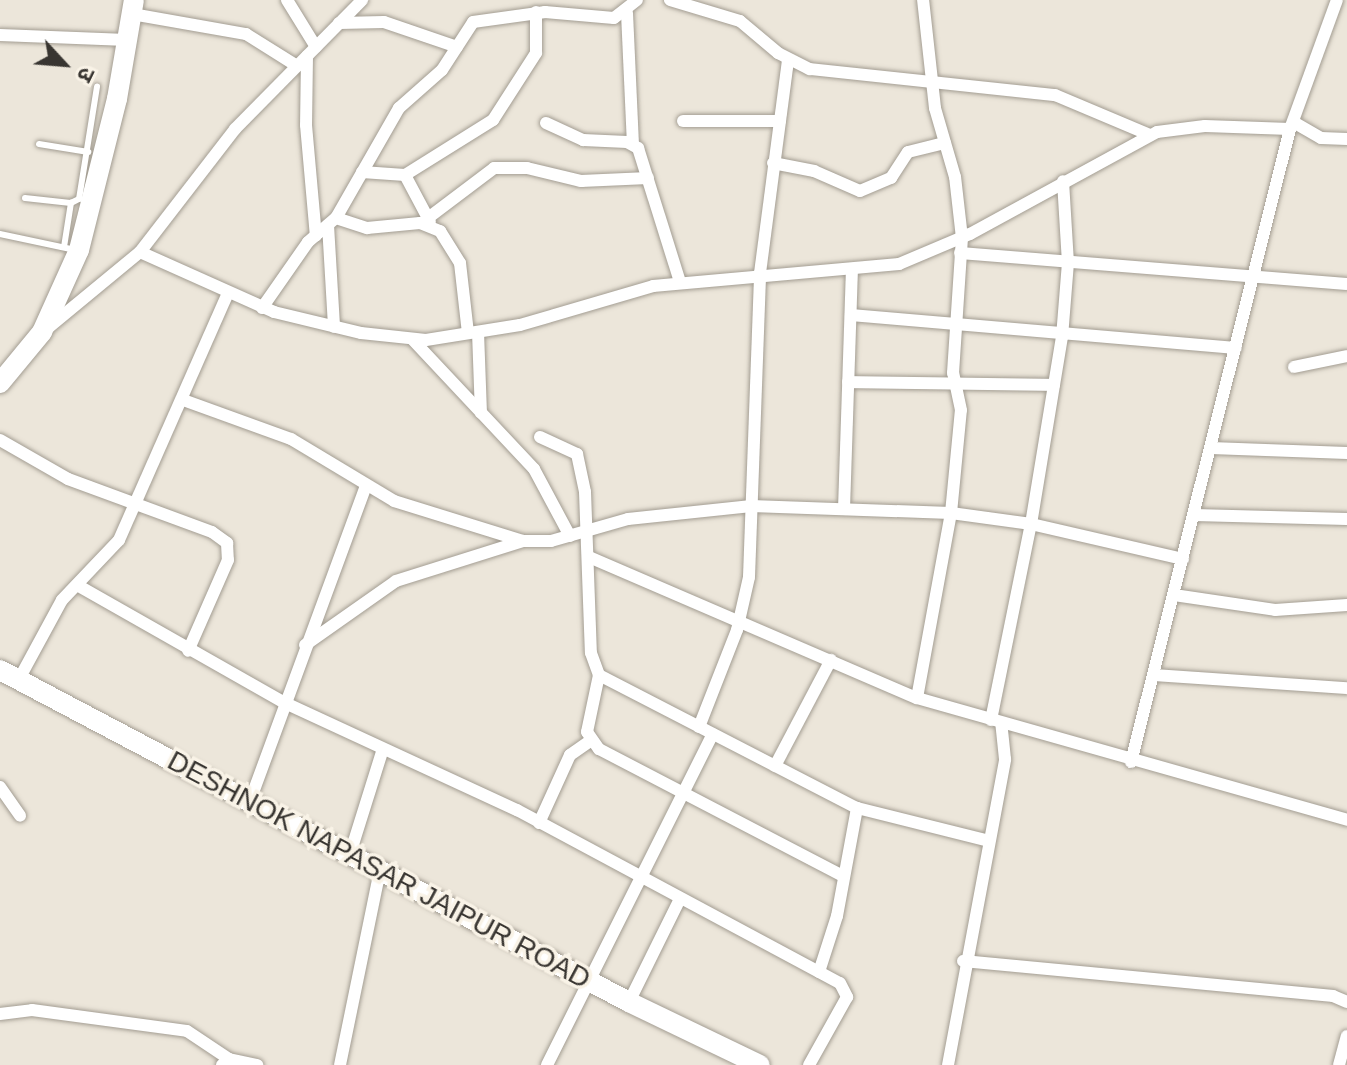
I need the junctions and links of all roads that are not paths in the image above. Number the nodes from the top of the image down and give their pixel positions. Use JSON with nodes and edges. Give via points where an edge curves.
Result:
{"nodes":[{"id":1,"x":287,"y":0,"type":"edge"},
{"id":2,"x":362,"y":0,"type":"edge"},
{"id":3,"x":637,"y":0,"type":"edge"},
{"id":4,"x":670,"y":0,"type":"edge"},
{"id":5,"x":923,"y":0,"type":"edge"},
{"id":6,"x":1337,"y":0,"type":"edge"},
{"id":7,"x":133,"y":7,"type":"edge"},
{"id":8,"x":536,"y":12,"type":"junction"},
{"id":9,"x":627,"y":13,"type":"junction"},
{"id":10,"x":339,"y":23,"type":"junction"},
{"id":11,"x":0,"y":35,"type":"edge"},
{"id":12,"x":127,"y":40,"type":"junction"},
{"id":13,"x":457,"y":47,"type":"junction"},
{"id":14,"x":311,"y":51,"type":"junction"},
{"id":15,"x":788,"y":60,"type":"junction"},
{"id":16,"x":297,"y":66,"type":"junction"},
{"id":17,"x":931,"y":78,"type":"junction"},
{"id":18,"x":97,"y":86,"type":"dead end"},
{"id":19,"x":683,"y":121,"type":"dead end"},
{"id":20,"x":780,"y":121,"type":"junction"},
{"id":21,"x":546,"y":123,"type":"dead end"},
{"id":22,"x":1292,"y":126,"type":"junction"},
{"id":23,"x":1150,"y":135,"type":"junction"},
{"id":24,"x":1347,"y":139,"type":"edge"},
{"id":25,"x":945,"y":143,"type":"junction"},
{"id":26,"x":39,"y":144,"type":"dead end"},
{"id":27,"x":633,"y":144,"type":"junction"},
{"id":28,"x":88,"y":152,"type":"junction"},
{"id":29,"x":773,"y":163,"type":"junction"},
{"id":30,"x":362,"y":172,"type":"junction"},
{"id":31,"x":405,"y":175,"type":"junction"},
{"id":32,"x":648,"y":178,"type":"junction"},
{"id":33,"x":1063,"y":181,"type":"junction"},
{"id":34,"x":25,"y":198,"type":"dead end"},
{"id":35,"x":71,"y":203,"type":"junction"},
{"id":36,"x":332,"y":221,"type":"junction"},
{"id":37,"x":430,"y":222,"type":"junction"},
{"id":38,"x":0,"y":234,"type":"edge"},
{"id":39,"x":316,"y":236,"type":"junction"},
{"id":40,"x":962,"y":238,"type":"junction"},
{"id":41,"x":72,"y":249,"type":"junction"},
{"id":42,"x":140,"y":252,"type":"junction"},
{"id":43,"x":960,"y":253,"type":"junction"},
{"id":44,"x":1068,"y":263,"type":"junction"},
{"id":45,"x":852,"y":270,"type":"junction"},
{"id":46,"x":760,"y":273,"type":"junction"},
{"id":47,"x":1254,"y":276,"type":"junction"},
{"id":48,"x":680,"y":282,"type":"junction"},
{"id":49,"x":1347,"y":284,"type":"edge"},
{"id":50,"x":227,"y":295,"type":"junction"},
{"id":51,"x":262,"y":308,"type":"junction"},
{"id":52,"x":851,"y":315,"type":"junction"},
{"id":53,"x":956,"y":326,"type":"junction"},
{"id":54,"x":334,"y":327,"type":"junction"},
{"id":55,"x":42,"y":332,"type":"junction"},
{"id":56,"x":473,"y":333,"type":"junction"},
{"id":57,"x":1062,"y":337,"type":"junction"},
{"id":58,"x":413,"y":340,"type":"junction"},
{"id":59,"x":1236,"y":348,"type":"junction"},
{"id":60,"x":1347,"y":356,"type":"edge"},
{"id":61,"x":1294,"y":367,"type":"dead end"},
{"id":62,"x":848,"y":382,"type":"junction"},
{"id":63,"x":0,"y":383,"type":"edge"},
{"id":64,"x":955,"y":384,"type":"junction"},
{"id":65,"x":1054,"y":385,"type":"junction"},
{"id":66,"x":183,"y":400,"type":"junction"},
{"id":67,"x":481,"y":413,"type":"junction"},
{"id":68,"x":540,"y":437,"type":"dead end"},
{"id":69,"x":0,"y":440,"type":"edge"},
{"id":70,"x":1211,"y":448,"type":"junction"},
{"id":71,"x":1347,"y":453,"type":"edge"},
{"id":72,"x":366,"y":486,"type":"junction"},
{"id":73,"x":136,"y":506,"type":"junction"},
{"id":74,"x":751,"y":506,"type":"junction"},
{"id":75,"x":844,"y":509,"type":"junction"},
{"id":76,"x":951,"y":513,"type":"junction"},
{"id":77,"x":1194,"y":515,"type":"junction"},
{"id":78,"x":1347,"y":519,"type":"edge"},
{"id":79,"x":1031,"y":524,"type":"junction"},
{"id":80,"x":585,"y":532,"type":"junction"},
{"id":81,"x":570,"y":536,"type":"junction"},
{"id":82,"x":523,"y":541,"type":"junction"},
{"id":83,"x":589,"y":557,"type":"junction"},
{"id":84,"x":1183,"y":559,"type":"junction"},
{"id":85,"x":77,"y":585,"type":"junction"},
{"id":86,"x":1174,"y":595,"type":"junction"},
{"id":87,"x":1347,"y":605,"type":"edge"},
{"id":88,"x":740,"y":620,"type":"junction"},
{"id":89,"x":305,"y":645,"type":"junction"},
{"id":90,"x":188,"y":651,"type":"junction"},
{"id":91,"x":831,"y":660,"type":"junction"},
{"id":92,"x":599,"y":675,"type":"junction"},
{"id":93,"x":1154,"y":675,"type":"junction"},
{"id":94,"x":9,"y":676,"type":"edge"},
{"id":95,"x":1347,"y":688,"type":"edge"},
{"id":96,"x":917,"y":698,"type":"junction"},
{"id":97,"x":283,"y":702,"type":"junction"},
{"id":98,"x":996,"y":721,"type":"junction"},
{"id":99,"x":699,"y":727,"type":"junction"},
{"id":100,"x":713,"y":734,"type":"junction"},
{"id":101,"x":590,"y":741,"type":"junction"},
{"id":102,"x":382,"y":752,"type":"junction"},
{"id":103,"x":1131,"y":762,"type":"junction"},
{"id":104,"x":775,"y":766,"type":"junction"},
{"id":105,"x":0,"y":787,"type":"edge"},
{"id":106,"x":684,"y":795,"type":"junction"},
{"id":107,"x":250,"y":801,"type":"junction"},
{"id":108,"x":857,"y":808,"type":"junction"},
{"id":109,"x":20,"y":816,"type":"dead end"},
{"id":110,"x":1346,"y":818,"type":"edge"},
{"id":111,"x":539,"y":823,"type":"junction"},
{"id":112,"x":989,"y":841,"type":"junction"},
{"id":113,"x":350,"y":854,"type":"junction"},
{"id":114,"x":380,"y":870,"type":"junction"},
{"id":115,"x":843,"y":876,"type":"junction"},
{"id":116,"x":642,"y":878,"type":"junction"},
{"id":117,"x":680,"y":899,"type":"junction"},
{"id":118,"x":963,"y":961,"type":"junction"},
{"id":119,"x":819,"y":972,"type":"junction"},
{"id":120,"x":589,"y":980,"type":"junction"},
{"id":121,"x":629,"y":1002,"type":"junction"},
{"id":122,"x":1347,"y":1002,"type":"edge"},
{"id":123,"x":0,"y":1014,"type":"edge"},
{"id":124,"x":1347,"y":1036,"type":"edge"},
{"id":125,"x":226,"y":1062,"type":"edge"},
{"id":126,"x":257,"y":1065,"type":"edge"},
{"id":127,"x":340,"y":1065,"type":"edge"},
{"id":128,"x":547,"y":1065,"type":"edge"},
{"id":129,"x":760,"y":1065,"type":"edge"},
{"id":130,"x":809,"y":1065,"type":"edge"},
{"id":131,"x":948,"y":1065,"type":"edge"},
{"id":132,"x":1339,"y":1065,"type":"edge"}],
"edges":[{"from":1,"to":14,"type":"street"},
{"from":2,"to":10,"type":"street"},
{"from":3,"to":9,"type":"street"},
{"from":4,"to":15,"type":"street","via":[[740,21]]},
{"from":5,"to":17,"type":"street"},
{"from":6,"to":22,"type":"street"},
{"from":7,"to":12,"type":"main road"},
{"from":7,"to":16,"type":"street","via":[[246,34]]},
{"from":8,"to":9,"type":"street","via":[[599,18]]},
{"from":8,"to":13,"type":"street","via":[[473,22]]},
{"from":8,"to":31,"type":"street","via":[[536,53],[493,120]]},
{"from":9,"to":27,"type":"street"},
{"from":10,"to":13,"type":"street","via":[[384,22]]},
{"from":10,"to":14,"type":"street"},
{"from":11,"to":12,"type":"street"},
{"from":12,"to":41,"type":"main road"},
{"from":13,"to":30,"type":"street","via":[[435,78],[399,108]]},
{"from":14,"to":16,"type":"street"},
{"from":14,"to":39,"type":"street","via":[[306,125]]},
{"from":15,"to":17,"type":"street","via":[[834,74]]},
{"from":15,"to":20,"type":"street"},
{"from":16,"to":42,"type":"street","via":[[235,129]]},
{"from":17,"to":23,"type":"street","via":[[1075,100]]},
{"from":17,"to":25,"type":"street"},
{"from":18,"to":28,"type":"lane"},
{"from":19,"to":20,"type":"street"},
{"from":20,"to":29,"type":"street"},
{"from":21,"to":27,"type":"street","via":[[583,140]]},
{"from":22,"to":23,"type":"street","via":[[1187,127]]},
{"from":22,"to":24,"type":"street","via":[[1321,138]]},
{"from":22,"to":47,"type":"street"},
{"from":23,"to":33,"type":"street"},
{"from":25,"to":29,"type":"street","via":[[908,152],[891,178],[860,191],[814,171]]},
{"from":25,"to":40,"type":"street"},
{"from":26,"to":28,"type":"lane"},
{"from":27,"to":32,"type":"street"},
{"from":28,"to":35,"type":"lane","via":[[81,195]]},
{"from":29,"to":46,"type":"street"},
{"from":30,"to":31,"type":"street"},
{"from":30,"to":36,"type":"street"},
{"from":31,"to":37,"type":"street"},
{"from":32,"to":37,"type":"street","via":[[581,181],[527,168],[494,168]]},
{"from":32,"to":48,"type":"street"},
{"from":33,"to":40,"type":"street"},
{"from":33,"to":44,"type":"street"},
{"from":34,"to":35,"type":"lane"},
{"from":35,"to":41,"type":"lane"},
{"from":36,"to":37,"type":"street","via":[[367,228]]},
{"from":36,"to":39,"type":"street"},
{"from":36,"to":54,"type":"street"},
{"from":37,"to":56,"type":"street","via":[[460,263]]},
{"from":38,"to":41,"type":"lane"},
{"from":39,"to":51,"type":"street"},
{"from":40,"to":43,"type":"street"},
{"from":40,"to":45,"type":"street","via":[[899,264]]},
{"from":41,"to":55,"type":"main road"},
{"from":42,"to":50,"type":"street"},
{"from":42,"to":55,"type":"street"},
{"from":43,"to":44,"type":"street"},
{"from":43,"to":53,"type":"street"},
{"from":44,"to":47,"type":"street"},
{"from":44,"to":57,"type":"street"},
{"from":45,"to":46,"type":"street"},
{"from":45,"to":52,"type":"street"},
{"from":46,"to":48,"type":"street"},
{"from":46,"to":74,"type":"street"},
{"from":47,"to":49,"type":"street"},
{"from":47,"to":59,"type":"street"},
{"from":48,"to":56,"type":"street","via":[[621,292],[520,325]]},
{"from":50,"to":51,"type":"street"},
{"from":50,"to":66,"type":"street"},
{"from":51,"to":54,"type":"street"},
{"from":52,"to":53,"type":"street"},
{"from":52,"to":62,"type":"street"},
{"from":53,"to":57,"type":"street"},
{"from":53,"to":64,"type":"street"},
{"from":54,"to":58,"type":"street"},
{"from":55,"to":63,"type":"main road"},
{"from":56,"to":58,"type":"street"},
{"from":56,"to":67,"type":"street"},
{"from":57,"to":59,"type":"street"},
{"from":57,"to":65,"type":"street"},
{"from":58,"to":67,"type":"street"},
{"from":59,"to":70,"type":"street"},
{"from":60,"to":61,"type":"street"},
{"from":62,"to":64,"type":"street"},
{"from":62,"to":75,"type":"street"},
{"from":64,"to":65,"type":"street"},
{"from":64,"to":76,"type":"street","via":[[961,410]]},
{"from":65,"to":79,"type":"street"},
{"from":66,"to":72,"type":"street","via":[[291,439]]},
{"from":66,"to":73,"type":"street"},
{"from":67,"to":81,"type":"street","via":[[534,469]]},
{"from":68,"to":80,"type":"street","via":[[577,454]]},
{"from":69,"to":73,"type":"street","via":[[52,471]]},
{"from":70,"to":71,"type":"street"},
{"from":70,"to":77,"type":"street"},
{"from":72,"to":82,"type":"street","via":[[408,506]]},
{"from":72,"to":89,"type":"street"},
{"from":73,"to":85,"type":"street","via":[[109,555]]},
{"from":73,"to":90,"type":"street","via":[[212,532],[227,543],[228,560]]},
{"from":74,"to":75,"type":"street"},
{"from":74,"to":80,"type":"street","via":[[628,519]]},
{"from":74,"to":88,"type":"street","via":[[749,577]]},
{"from":75,"to":76,"type":"street"},
{"from":76,"to":79,"type":"street"},
{"from":76,"to":96,"type":"street"},
{"from":77,"to":78,"type":"street"},
{"from":77,"to":84,"type":"street"},
{"from":79,"to":84,"type":"street"},
{"from":79,"to":98,"type":"street"},
{"from":80,"to":81,"type":"street"},
{"from":80,"to":83,"type":"street"},
{"from":81,"to":82,"type":"street"},
{"from":82,"to":89,"type":"street","via":[[396,581]]},
{"from":83,"to":88,"type":"street"},
{"from":83,"to":92,"type":"street","via":[[591,653]]},
{"from":84,"to":86,"type":"street"},
{"from":85,"to":90,"type":"street"},
{"from":85,"to":94,"type":"street"},
{"from":86,"to":87,"type":"street","via":[[1275,610]]},
{"from":86,"to":93,"type":"street"},
{"from":88,"to":91,"type":"street"},
{"from":88,"to":99,"type":"street"},
{"from":89,"to":97,"type":"street"},
{"from":90,"to":97,"type":"street"},
{"from":91,"to":96,"type":"street"},
{"from":91,"to":104,"type":"street"},
{"from":92,"to":99,"type":"street"},
{"from":92,"to":101,"type":"street","via":[[587,732]]},
{"from":93,"to":95,"type":"street"},
{"from":93,"to":103,"type":"street"},
{"from":94,"to":107,"type":"main road","name":"DESHNOK NAPASAR JAIPUR ROAD"},
{"from":96,"to":98,"type":"street"},
{"from":97,"to":102,"type":"street"},
{"from":97,"to":107,"type":"street"},
{"from":98,"to":103,"type":"street"},
{"from":98,"to":112,"type":"street","via":[[1005,759]]},
{"from":99,"to":100,"type":"street"},
{"from":100,"to":104,"type":"street"},
{"from":100,"to":106,"type":"street"},
{"from":101,"to":106,"type":"street"},
{"from":101,"to":111,"type":"street","via":[[570,755]]},
{"from":102,"to":111,"type":"street"},
{"from":102,"to":113,"type":"street"},
{"from":103,"to":110,"type":"street"},
{"from":104,"to":108,"type":"street"},
{"from":105,"to":109,"type":"street"},
{"from":106,"to":115,"type":"street"},
{"from":106,"to":116,"type":"street"},
{"from":107,"to":113,"type":"main road","name":"DESHNOK NAPASAR JAIPUR ROAD"},
{"from":108,"to":112,"type":"street"},
{"from":108,"to":115,"type":"street"},
{"from":111,"to":116,"type":"street"},
{"from":112,"to":118,"type":"street"},
{"from":113,"to":114,"type":"main road","name":"DESHNOK NAPASAR JAIPUR ROAD"},
{"from":114,"to":120,"type":"main road","name":"DESHNOK NAPASAR JAIPUR ROAD"},
{"from":114,"to":127,"type":"street"},
{"from":115,"to":119,"type":"street"},
{"from":116,"to":117,"type":"street"},
{"from":116,"to":120,"type":"street"},
{"from":117,"to":119,"type":"street"},
{"from":117,"to":121,"type":"street"},
{"from":118,"to":122,"type":"street"},
{"from":118,"to":131,"type":"street"},
{"from":119,"to":130,"type":"street","via":[[840,983],[847,997]]},
{"from":120,"to":121,"type":"main road","name":"DESHNOK NAPASAR JAIPUR ROAD"},
{"from":120,"to":128,"type":"street"},
{"from":121,"to":129,"type":"main road","name":"DESHNOK NAPASAR JAIPUR ROAD"},
{"from":123,"to":125,"type":"street","via":[[32,1010],[187,1031]]},
{"from":124,"to":132,"type":"street"},
{"from":125,"to":126,"type":"street"}]}
